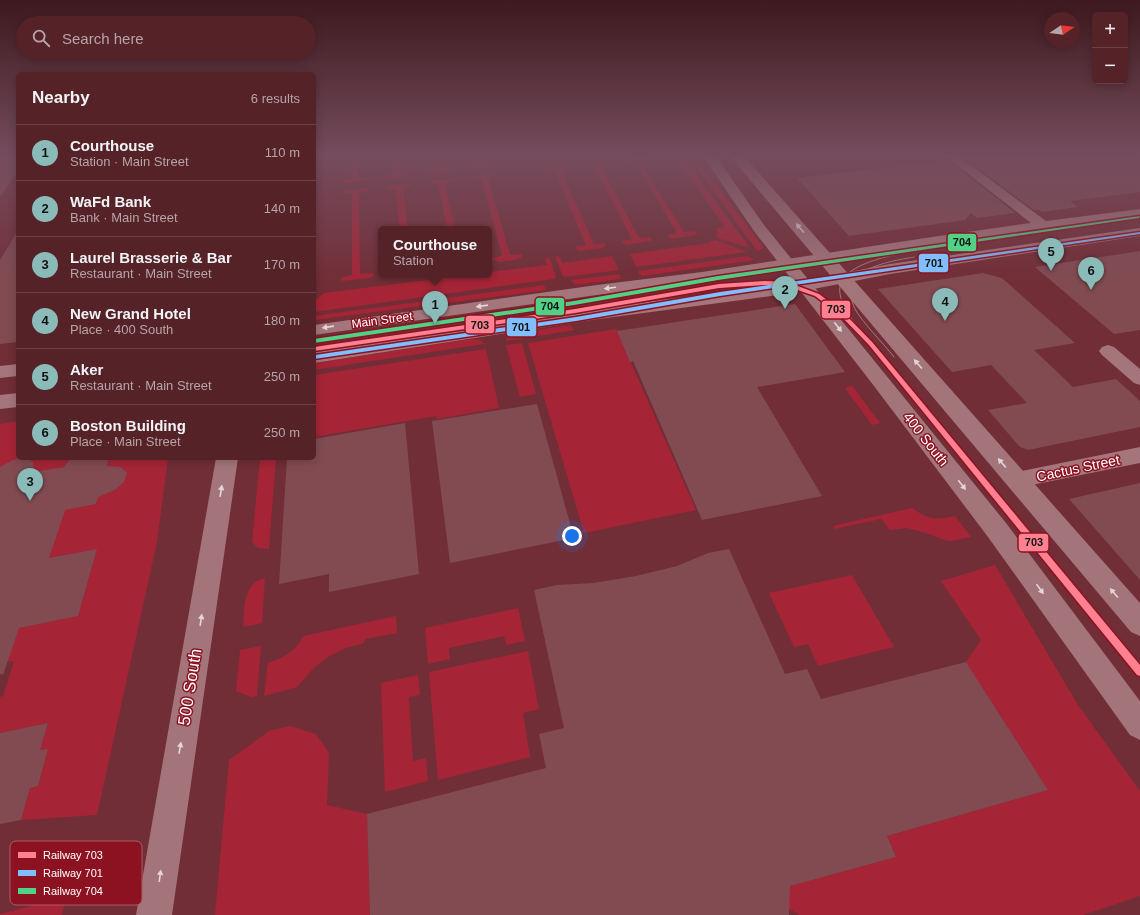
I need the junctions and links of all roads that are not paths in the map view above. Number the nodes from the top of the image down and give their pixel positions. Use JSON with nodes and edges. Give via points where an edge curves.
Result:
{"nodes":[{"id":1,"x":738,"y":198,"type":"edge"},
{"id":2,"x":774,"y":198,"type":"edge"},
{"id":3,"x":1006,"y":198,"type":"edge"},
{"id":4,"x":1140,"y":213,"type":"edge"},
{"id":5,"x":1043,"y":226,"type":"junction"},
{"id":6,"x":1140,"y":232,"type":"edge"},
{"id":7,"x":826,"y":257,"type":"junction"},
{"id":8,"x":788,"y":264,"type":"junction"},
{"id":9,"x":845,"y":279,"type":"junction"},
{"id":10,"x":806,"y":286,"type":"junction"},
{"id":11,"x":316,"y":330,"type":"edge"},
{"id":12,"x":1108,"y":351,"type":"dead end"},
{"id":13,"x":316,"y":357,"type":"edge"},
{"id":14,"x":16,"y":370,"type":"edge"},
{"id":15,"x":0,"y":372,"type":"edge"},
{"id":16,"x":1140,"y":379,"type":"edge"},
{"id":17,"x":16,"y":400,"type":"edge"},
{"id":18,"x":0,"y":402,"type":"edge"},
{"id":19,"x":1140,"y":455,"type":"edge"},
{"id":20,"x":227,"y":460,"type":"edge"},
{"id":21,"x":1017,"y":480,"type":"junction"},
{"id":22,"x":1140,"y":623,"type":"edge"},
{"id":23,"x":1140,"y":725,"type":"edge"},
{"id":24,"x":154,"y":915,"type":"edge"}],
"edges":[{"from":1,"to":8,"type":"main road","name":"400 South"},
{"from":7,"to":2,"type":"main road","one_way":true},
{"from":3,"to":5,"type":"street"},
{"from":4,"to":5,"type":"street","name":"Main Street"},
{"from":5,"to":7,"type":"street","name":"Main Street"},
{"from":6,"to":9,"type":"street","name":"Main Street","via":[[890,269]]},
{"from":7,"to":8,"type":"street","name":"Main Street"},
{"from":7,"to":9,"type":"main road"},
{"from":8,"to":10,"type":"main road","name":"400 South"},
{"from":8,"to":11,"type":"street","name":"Main Street","one_way":true},
{"from":9,"to":10,"type":"street","name":"Main Street"},
{"from":21,"to":9,"type":"main road","one_way":true},
{"from":10,"to":13,"type":"street","name":"Main Street"},
{"from":10,"to":23,"type":"main road","name":"400 South","one_way":true,"via":[[997,530]]},
{"from":12,"to":16,"type":"street"},
{"from":14,"to":15,"type":"street"},
{"from":17,"to":18,"type":"street"},
{"from":19,"to":21,"type":"street","name":"Cactus Street"},
{"from":24,"to":20,"type":"main road","name":"500 South","one_way":true},
{"from":22,"to":21,"type":"main road","one_way":true}]}
